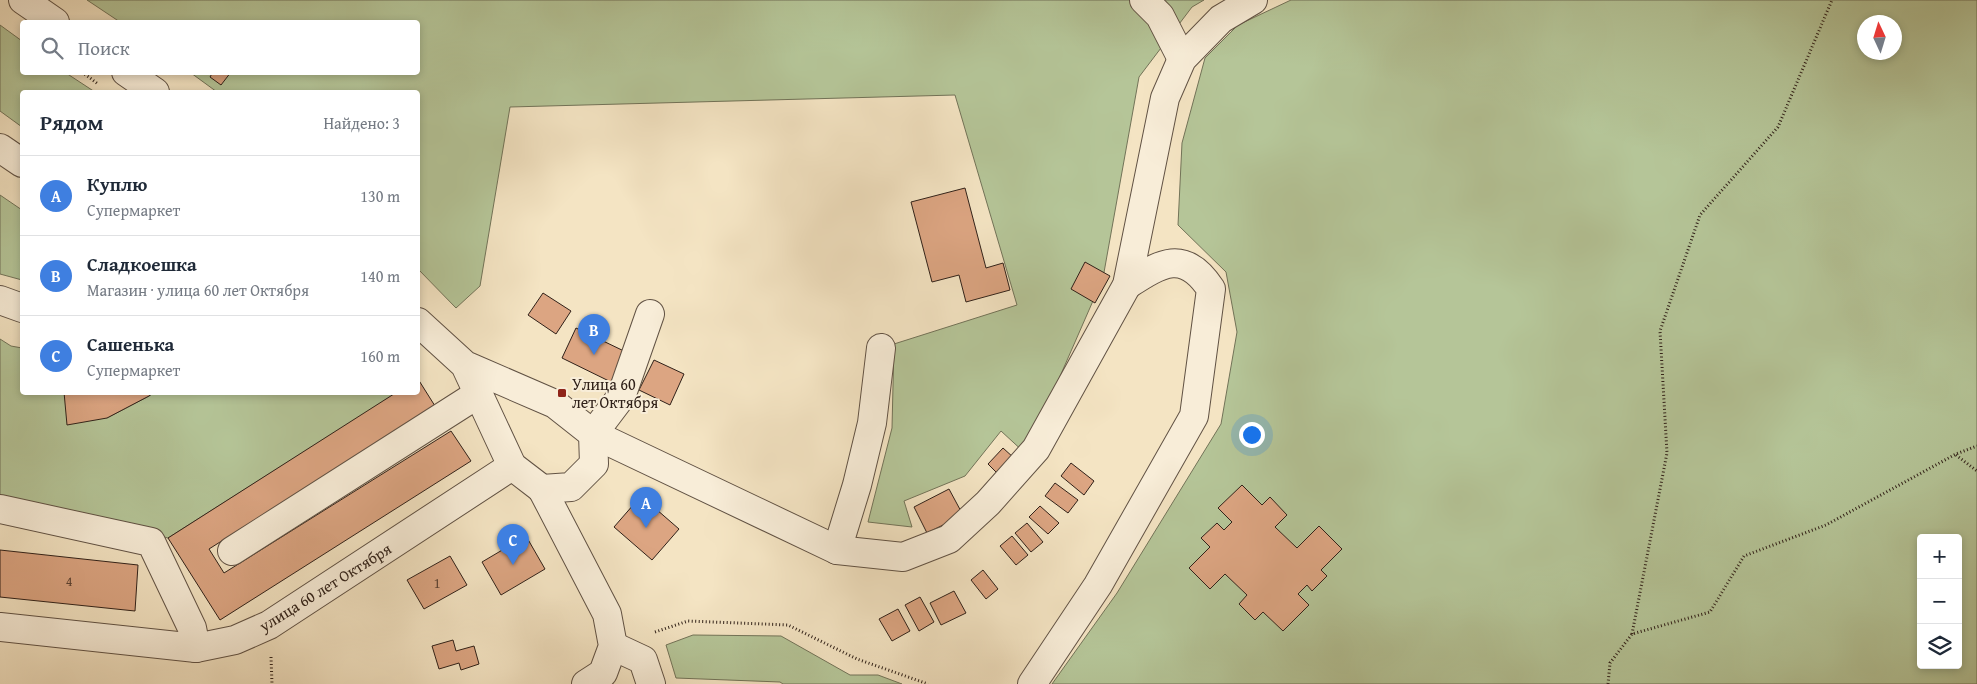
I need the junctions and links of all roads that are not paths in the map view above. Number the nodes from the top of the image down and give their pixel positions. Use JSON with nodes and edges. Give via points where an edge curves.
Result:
{"nodes":[{"id":1,"x":23,"y":0,"type":"edge"},
{"id":2,"x":1144,"y":0,"type":"edge"},
{"id":3,"x":1254,"y":0,"type":"edge"},
{"id":4,"x":52,"y":20,"type":"edge"},
{"id":5,"x":1182,"y":59,"type":"junction"},
{"id":6,"x":130,"y":75,"type":"edge"},
{"id":7,"x":152,"y":90,"type":"edge"},
{"id":8,"x":0,"y":148,"type":"edge"},
{"id":9,"x":20,"y":162,"type":"edge"},
{"id":10,"x":1127,"y":285,"type":"junction"},
{"id":11,"x":0,"y":300,"type":"edge"},
{"id":12,"x":20,"y":307,"type":"edge"},
{"id":13,"x":650,"y":314,"type":"dead end"},
{"id":14,"x":420,"y":324,"type":"edge"},
{"id":15,"x":881,"y":348,"type":"dead end"},
{"id":16,"x":465,"y":365,"type":"junction"},
{"id":17,"x":478,"y":394,"type":"junction"},
{"id":18,"x":593,"y":434,"type":"junction"},
{"id":19,"x":512,"y":466,"type":"junction"},
{"id":20,"x":542,"y":489,"type":"junction"},
{"id":21,"x":0,"y":509,"type":"edge"},
{"id":22,"x":232,"y":550,"type":"dead end"},
{"id":23,"x":837,"y":550,"type":"junction"},
{"id":24,"x":0,"y":627,"type":"edge"},
{"id":25,"x":614,"y":646,"type":"junction"},
{"id":26,"x":196,"y":648,"type":"junction"},
{"id":27,"x":586,"y":684,"type":"edge"},
{"id":28,"x":651,"y":684,"type":"edge"},
{"id":29,"x":1032,"y":684,"type":"edge"}],
"edges":[{"from":1,"to":4,"type":"street"},
{"from":2,"to":5,"type":"street","via":[[1160,16]]},
{"from":3,"to":5,"type":"street","via":[[1221,19]]},
{"from":5,"to":10,"type":"street","via":[[1165,98]]},
{"from":6,"to":7,"type":"street"},
{"from":8,"to":9,"type":"street"},
{"from":10,"to":23,"type":"street","via":[[1036,449],[988,503],[949,539],[902,557]]},
{"from":10,"to":29,"type":"street","via":[[1152,269],[1173,263],[1188,265],[1211,289],[1194,416],[1098,585]]},
{"from":11,"to":12,"type":"street"},
{"from":13,"to":18,"type":"street","via":[[621,397]]},
{"from":14,"to":16,"type":"street"},
{"from":15,"to":23,"type":"street","via":[[872,424]]},
{"from":16,"to":17,"type":"street"},
{"from":16,"to":18,"type":"street","via":[[555,404]]},
{"from":17,"to":19,"type":"street"},
{"from":17,"to":22,"type":"street"},
{"from":18,"to":20,"type":"street","via":[[594,464],[571,487]]},
{"from":18,"to":23,"type":"street"},
{"from":19,"to":20,"type":"street"},
{"from":19,"to":26,"type":"street","name":"улица 60 лет Октября","via":[[269,625],[235,640]]},
{"from":20,"to":25,"type":"street","via":[[607,614]]},
{"from":21,"to":26,"type":"street","via":[[152,542],[192,628]]},
{"from":24,"to":26,"type":"street","name":"улица 60 лет Октября"},
{"from":25,"to":27,"type":"street","via":[[602,673]]},
{"from":25,"to":28,"type":"street","via":[[643,660]]}]}
